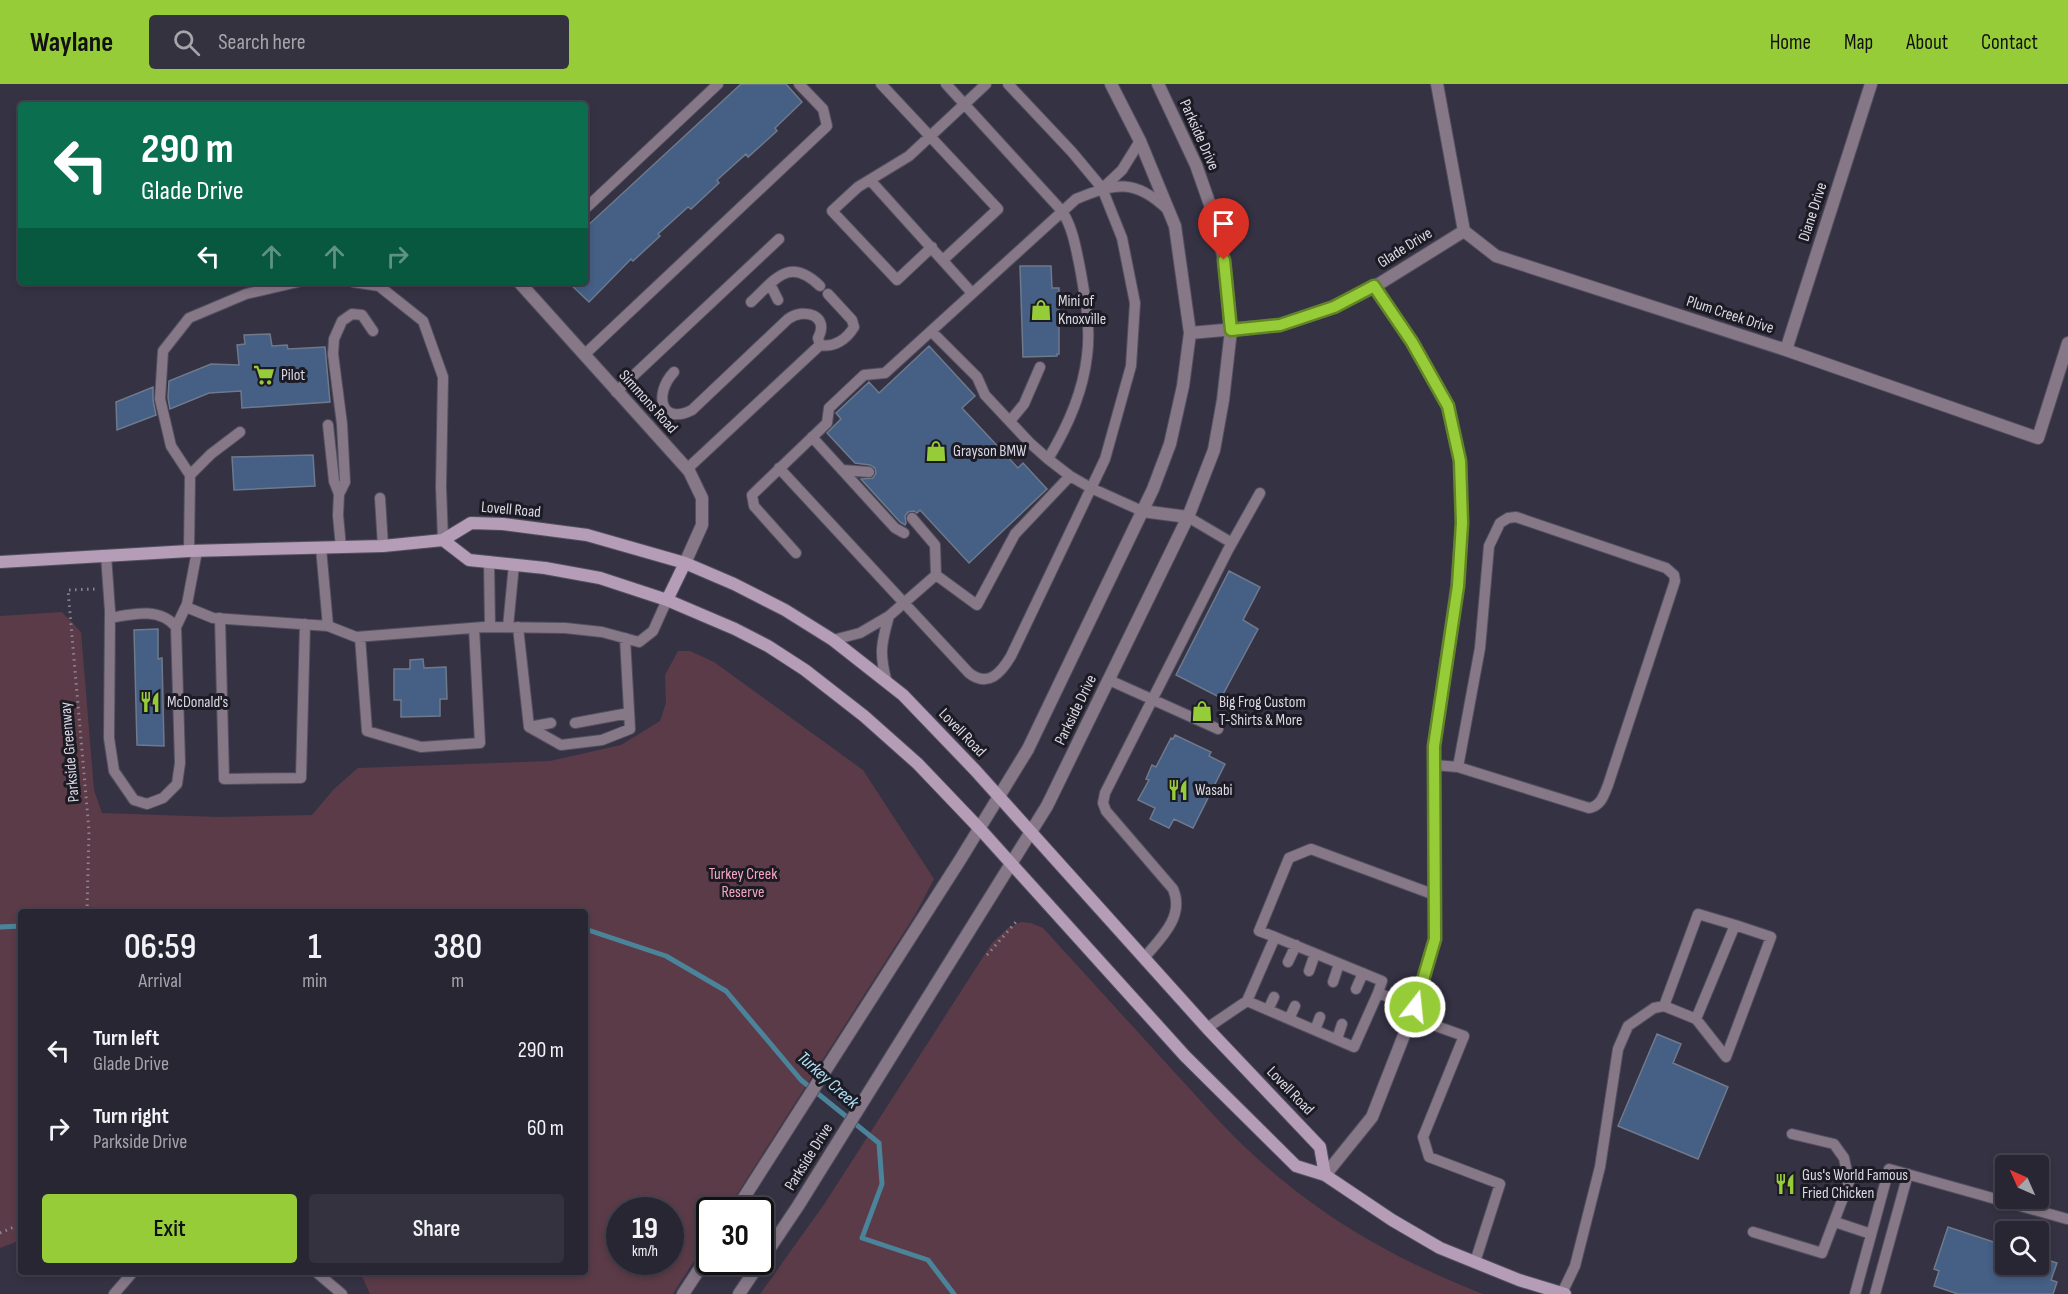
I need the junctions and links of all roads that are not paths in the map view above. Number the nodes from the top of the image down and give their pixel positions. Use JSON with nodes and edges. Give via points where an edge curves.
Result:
{"nodes":[{"id":1,"x":718,"y":84,"type":"edge"},
{"id":2,"x":799,"y":84,"type":"edge"},
{"id":3,"x":881,"y":84,"type":"edge"},
{"id":4,"x":946,"y":84,"type":"edge"},
{"id":5,"x":986,"y":84,"type":"edge"},
{"id":6,"x":1008,"y":84,"type":"edge"},
{"id":7,"x":1111,"y":84,"type":"edge"},
{"id":8,"x":1158,"y":84,"type":"edge"},
{"id":9,"x":1437,"y":84,"type":"edge"},
{"id":10,"x":1871,"y":84,"type":"edge"},
{"id":11,"x":965,"y":104,"type":"junction"},
{"id":12,"x":930,"y":136,"type":"junction"},
{"id":13,"x":1140,"y":141,"type":"junction"},
{"id":14,"x":870,"y":180,"type":"junction"},
{"id":15,"x":1102,"y":188,"type":"junction"},
{"id":16,"x":588,"y":206,"type":"edge"},
{"id":17,"x":1062,"y":211,"type":"junction"},
{"id":18,"x":1169,"y":211,"type":"junction"},
{"id":19,"x":1464,"y":231,"type":"junction"},
{"id":20,"x":779,"y":239,"type":"dead end"},
{"id":21,"x":932,"y":247,"type":"junction"},
{"id":22,"x":943,"y":260,"type":"junction"},
{"id":23,"x":770,"y":284,"type":"junction"},
{"id":24,"x":285,"y":285,"type":"edge"},
{"id":25,"x":373,"y":285,"type":"edge"},
{"id":26,"x":522,"y":285,"type":"edge"},
{"id":27,"x":1374,"y":286,"type":"junction"},
{"id":28,"x":972,"y":293,"type":"junction"},
{"id":29,"x":751,"y":302,"type":"dead end"},
{"id":30,"x":788,"y":319,"type":"junction"},
{"id":31,"x":931,"y":330,"type":"junction"},
{"id":32,"x":1231,"y":330,"type":"junction"},
{"id":33,"x":373,"y":332,"type":"dead end"},
{"id":34,"x":1190,"y":333,"type":"junction"},
{"id":35,"x":2068,"y":343,"type":"edge"},
{"id":36,"x":820,"y":345,"type":"junction"},
{"id":37,"x":1786,"y":350,"type":"junction"},
{"id":38,"x":584,"y":355,"type":"junction"},
{"id":39,"x":1040,"y":367,"type":"dead end"},
{"id":40,"x":674,"y":372,"type":"dead end"},
{"id":41,"x":616,"y":392,"type":"junction"},
{"id":42,"x":1010,"y":422,"type":"junction"},
{"id":43,"x":328,"y":425,"type":"dead end"},
{"id":44,"x":240,"y":432,"type":"dead end"},
{"id":45,"x":812,"y":437,"type":"junction"},
{"id":46,"x":1048,"y":459,"type":"junction"},
{"id":47,"x":779,"y":468,"type":"junction"},
{"id":48,"x":687,"y":469,"type":"junction"},
{"id":49,"x":842,"y":470,"type":"junction"},
{"id":50,"x":869,"y":472,"type":"dead end"},
{"id":51,"x":190,"y":475,"type":"junction"},
{"id":52,"x":1070,"y":476,"type":"junction"},
{"id":53,"x":1090,"y":488,"type":"junction"},
{"id":54,"x":1260,"y":493,"type":"dead end"},
{"id":55,"x":339,"y":494,"type":"junction"},
{"id":56,"x":380,"y":498,"type":"dead end"},
{"id":57,"x":1142,"y":512,"type":"junction"},
{"id":58,"x":1188,"y":517,"type":"junction"},
{"id":59,"x":912,"y":518,"type":"dead end"},
{"id":60,"x":904,"y":533,"type":"dead end"},
{"id":61,"x":443,"y":540,"type":"junction"},
{"id":62,"x":1232,"y":543,"type":"junction"},
{"id":63,"x":383,"y":546,"type":"junction"},
{"id":64,"x":321,"y":548,"type":"junction"},
{"id":65,"x":341,"y":548,"type":"junction"},
{"id":66,"x":193,"y":551,"type":"junction"},
{"id":67,"x":796,"y":553,"type":"dead end"},
{"id":68,"x":106,"y":555,"type":"junction"},
{"id":69,"x":489,"y":561,"type":"junction"},
{"id":70,"x":0,"y":562,"type":"edge"},
{"id":71,"x":686,"y":563,"type":"junction"},
{"id":72,"x":514,"y":564,"type":"junction"},
{"id":73,"x":936,"y":575,"type":"junction"},
{"id":74,"x":667,"y":600,"type":"junction"},
{"id":75,"x":903,"y":603,"type":"junction"},
{"id":76,"x":186,"y":607,"type":"junction"},
{"id":77,"x":890,"y":616,"type":"junction"},
{"id":78,"x":110,"y":618,"type":"junction"},
{"id":79,"x":220,"y":618,"type":"junction"},
{"id":80,"x":306,"y":624,"type":"junction"},
{"id":81,"x":328,"y":626,"type":"junction"},
{"id":82,"x":176,"y":627,"type":"junction"},
{"id":83,"x":490,"y":627,"type":"junction"},
{"id":84,"x":513,"y":627,"type":"junction"},
{"id":85,"x":474,"y":628,"type":"junction"},
{"id":86,"x":360,"y":637,"type":"junction"},
{"id":87,"x":625,"y":638,"type":"junction"},
{"id":88,"x":833,"y":640,"type":"junction"},
{"id":89,"x":1109,"y":680,"type":"junction"},
{"id":90,"x":887,"y":682,"type":"junction"},
{"id":91,"x":1154,"y":699,"type":"junction"},
{"id":92,"x":629,"y":712,"type":"junction"},
{"id":93,"x":551,"y":723,"type":"dead end"},
{"id":94,"x":575,"y":723,"type":"dead end"},
{"id":95,"x":529,"y":727,"type":"junction"},
{"id":96,"x":1218,"y":729,"type":"dead end"},
{"id":97,"x":1434,"y":765,"type":"junction"},
{"id":98,"x":1458,"y":767,"type":"junction"},
{"id":99,"x":999,"y":798,"type":"junction"},
{"id":100,"x":980,"y":829,"type":"junction"},
{"id":101,"x":1031,"y":834,"type":"junction"},
{"id":102,"x":1011,"y":865,"type":"junction"},
{"id":103,"x":1435,"y":895,"type":"junction"},
{"id":104,"x":1735,"y":925,"type":"junction"},
{"id":105,"x":1275,"y":937,"type":"junction"},
{"id":106,"x":1296,"y":945,"type":"junction"},
{"id":107,"x":1315,"y":954,"type":"junction"},
{"id":108,"x":1144,"y":958,"type":"junction"},
{"id":109,"x":1288,"y":962,"type":"dead end"},
{"id":110,"x":1339,"y":963,"type":"junction"},
{"id":111,"x":1309,"y":971,"type":"dead end"},
{"id":112,"x":1363,"y":973,"type":"junction"},
{"id":113,"x":1333,"y":982,"type":"dead end"},
{"id":114,"x":1356,"y":989,"type":"dead end"},
{"id":115,"x":1378,"y":993,"type":"junction"},
{"id":116,"x":1274,"y":997,"type":"dead end"},
{"id":117,"x":1247,"y":1001,"type":"junction"},
{"id":118,"x":1295,"y":1006,"type":"dead end"},
{"id":119,"x":1664,"y":1006,"type":"junction"},
{"id":120,"x":1269,"y":1010,"type":"junction"},
{"id":121,"x":1413,"y":1012,"type":"junction"},
{"id":122,"x":1320,"y":1017,"type":"dead end"},
{"id":123,"x":1289,"y":1019,"type":"junction"},
{"id":124,"x":1696,"y":1019,"type":"junction"},
{"id":125,"x":1342,"y":1024,"type":"dead end"},
{"id":126,"x":1207,"y":1028,"type":"junction"},
{"id":127,"x":1315,"y":1030,"type":"junction"},
{"id":128,"x":1337,"y":1039,"type":"junction"},
{"id":129,"x":1792,"y":1134,"type":"dead end"},
{"id":130,"x":1908,"y":1174,"type":"junction"},
{"id":131,"x":1325,"y":1175,"type":"junction"},
{"id":132,"x":744,"y":1197,"type":"edge"},
{"id":133,"x":2067,"y":1219,"type":"edge"},
{"id":134,"x":1835,"y":1222,"type":"junction"},
{"id":135,"x":1753,"y":1232,"type":"dead end"},
{"id":136,"x":1871,"y":1234,"type":"junction"},
{"id":137,"x":1475,"y":1262,"type":"junction"},
{"id":138,"x":696,"y":1274,"type":"edge"},
{"id":139,"x":130,"y":1275,"type":"edge"},
{"id":140,"x":320,"y":1275,"type":"edge"},
{"id":141,"x":1535,"y":1290,"type":"edge"},
{"id":142,"x":114,"y":1294,"type":"edge"},
{"id":143,"x":342,"y":1294,"type":"edge"},
{"id":144,"x":683,"y":1294,"type":"edge"},
{"id":145,"x":739,"y":1294,"type":"edge"},
{"id":146,"x":1564,"y":1294,"type":"edge"},
{"id":147,"x":1855,"y":1294,"type":"edge"},
{"id":148,"x":1875,"y":1294,"type":"edge"}],
"edges":[{"from":1,"to":16,"type":"lane"},
{"from":2,"to":38,"type":"lane","via":[[823,109],[827,126]]},
{"from":3,"to":12,"type":"lane"},
{"from":4,"to":11,"type":"lane"},
{"from":5,"to":11,"type":"lane"},
{"from":6,"to":15,"type":"lane"},
{"from":7,"to":13,"type":"street","name":"Parkside Drive"},
{"from":8,"to":32,"type":"street","name":"Parkside Drive","via":[[1196,165],[1215,219],[1224,260]]},
{"from":9,"to":19,"type":"street"},
{"from":10,"to":37,"type":"street","name":"Diane Drive"},
{"from":11,"to":12,"type":"lane"},
{"from":11,"to":17,"type":"lane"},
{"from":12,"to":14,"type":"lane","via":[[909,156]]},
{"from":12,"to":22,"type":"lane","via":[[998,209]]},
{"from":13,"to":15,"type":"lane","via":[[1122,170]]},
{"from":13,"to":18,"type":"street","name":"Parkside Drive"},
{"from":14,"to":21,"type":"lane"},
{"from":14,"to":21,"type":"lane","via":[[832,211],[897,280]]},
{"from":15,"to":17,"type":"lane","via":[[1076,199]]},
{"from":15,"to":18,"type":"lane","via":[[1117,185],[1142,191]]},
{"from":15,"to":53,"type":"lane","via":[[1122,238],[1135,303],[1131,366],[1105,459]]},
{"from":17,"to":28,"type":"lane"},
{"from":17,"to":46,"type":"lane","via":[[1068,220],[1084,291],[1088,354],[1070,415]]},
{"from":18,"to":34,"type":"street","name":"Parkside Drive","via":[[1175,226]]},
{"from":19,"to":27,"type":"street","name":"Glade Drive"},
{"from":19,"to":37,"type":"street","name":"Plum Creek Drive","via":[[1496,256]]},
{"from":20,"to":41,"type":"lane"},
{"from":21,"to":22,"type":"lane"},
{"from":22,"to":28,"type":"lane"},
{"from":23,"to":29,"type":"lane"},
{"from":23,"to":30,"type":"lane"},
{"from":23,"to":36,"type":"lane","via":[[784,273],[808,274],[852,320],[854,327],[850,333],[834,345]]},
{"from":24,"to":51,"type":"lane","via":[[246,294],[189,318],[163,351],[160,399],[171,446]]},
{"from":25,"to":61,"type":"lane","via":[[380,286],[423,321],[443,377]]},
{"from":26,"to":38,"type":"street","name":"Simmons Road"},
{"from":27,"to":32,"type":"street","name":"Glade Drive","via":[[1334,307],[1280,325]]},
{"from":27,"to":97,"type":"street","via":[[1448,406],[1460,461],[1458,586]]},
{"from":28,"to":31,"type":"lane"},
{"from":30,"to":36,"type":"lane","via":[[798,313],[815,317],[821,322]]},
{"from":30,"to":40,"type":"lane","via":[[693,410],[681,416],[666,407],[661,398],[663,387]]},
{"from":31,"to":42,"type":"lane","via":[[977,377],[984,395]]},
{"from":31,"to":45,"type":"lane","via":[[885,373],[864,375],[828,408],[827,423]]},
{"from":32,"to":34,"type":"street","name":"Glade Drive"},
{"from":32,"to":58,"type":"street","name":"Parkside Drive","via":[[1214,450]]},
{"from":33,"to":55,"type":"lane","via":[[362,315],[352,314],[342,321],[334,339],[345,482]]},
{"from":34,"to":57,"type":"street","name":"Parkside Drive","via":[[1170,444]]},
{"from":35,"to":37,"type":"street","name":"Plum Creek Drive","via":[[2038,438]]},
{"from":36,"to":48,"type":"lane"},
{"from":38,"to":41,"type":"street","name":"Simmons Road"},
{"from":39,"to":42,"type":"lane","via":[[1024,404]]},
{"from":41,"to":48,"type":"street","name":"Simmons Road"},
{"from":42,"to":46,"type":"lane"},
{"from":43,"to":55,"type":"lane"},
{"from":44,"to":51,"type":"lane"},
{"from":45,"to":47,"type":"lane"},
{"from":45,"to":49,"type":"lane"},
{"from":46,"to":52,"type":"lane"},
{"from":47,"to":67,"type":"lane","via":[[752,495],[754,506]]},
{"from":47,"to":75,"type":"lane"},
{"from":48,"to":71,"type":"street","name":"Simmons Road","via":[[702,498],[702,525]]},
{"from":49,"to":50,"type":"lane"},
{"from":49,"to":60,"type":"lane"},
{"from":51,"to":66,"type":"lane"},
{"from":52,"to":53,"type":"lane"},
{"from":52,"to":73,"type":"lane","via":[[1015,534],[977,605]]},
{"from":53,"to":57,"type":"lane"},
{"from":53,"to":75,"type":"lane","via":[[1000,673],[986,680],[976,679]]},
{"from":54,"to":62,"type":"lane"},
{"from":55,"to":65,"type":"lane"},
{"from":56,"to":63,"type":"lane"},
{"from":57,"to":58,"type":"street"},
{"from":57,"to":99,"type":"street","name":"Parkside Drive","via":[[1028,749]]},
{"from":58,"to":62,"type":"lane"},
{"from":58,"to":89,"type":"street","name":"Parkside Drive"},
{"from":59,"to":73,"type":"lane","via":[[935,545]]},
{"from":61,"to":63,"type":"main road","name":"Lovell Road"},
{"from":61,"to":69,"type":"main road","via":[[469,560]]},
{"from":61,"to":71,"type":"main road","name":"Lovell Road","via":[[471,523],[503,524],[587,535]]},
{"from":62,"to":91,"type":"lane"},
{"from":63,"to":65,"type":"main road","name":"Lovell Road"},
{"from":64,"to":65,"type":"main road","name":"Lovell Road"},
{"from":64,"to":66,"type":"main road","name":"Lovell Road"},
{"from":64,"to":81,"type":"lane"},
{"from":66,"to":68,"type":"main road","name":"Lovell Road"},
{"from":66,"to":76,"type":"lane"},
{"from":68,"to":70,"type":"main road","name":"Lovell Road"},
{"from":68,"to":78,"type":"lane"},
{"from":69,"to":72,"type":"main road"},
{"from":69,"to":83,"type":"lane"},
{"from":71,"to":74,"type":"main road"},
{"from":71,"to":88,"type":"main road","name":"Lovell Road","via":[[775,605]]},
{"from":72,"to":74,"type":"main road","via":[[600,578]]},
{"from":72,"to":84,"type":"lane"},
{"from":73,"to":75,"type":"lane"},
{"from":74,"to":87,"type":"lane","via":[[653,631],[639,642]]},
{"from":74,"to":100,"type":"main road","via":[[768,646],[812,676],[918,764]]},
{"from":75,"to":77,"type":"lane"},
{"from":76,"to":79,"type":"lane"},
{"from":76,"to":82,"type":"lane"},
{"from":77,"to":88,"type":"lane","via":[[860,633]]},
{"from":77,"to":90,"type":"lane","via":[[880,653]]},
{"from":78,"to":82,"type":"lane","via":[[146,613],[170,620]]},
{"from":78,"to":82,"type":"lane","via":[[109,738],[114,771],[134,800],[147,804],[163,798],[177,784],[180,763]]},
{"from":79,"to":80,"type":"lane"},
{"from":79,"to":80,"type":"lane","via":[[224,779],[300,778]]},
{"from":80,"to":81,"type":"lane"},
{"from":81,"to":86,"type":"lane"},
{"from":83,"to":84,"type":"lane"},
{"from":83,"to":85,"type":"lane"},
{"from":84,"to":87,"type":"lane","via":[[565,628]]},
{"from":84,"to":95,"type":"lane"},
{"from":85,"to":86,"type":"lane"},
{"from":85,"to":86,"type":"lane","via":[[480,743],[421,747],[367,731]]},
{"from":87,"to":92,"type":"lane"},
{"from":88,"to":90,"type":"main road","name":"Lovell Road"},
{"from":89,"to":91,"type":"lane"},
{"from":89,"to":101,"type":"street","name":"Parkside Drive"},
{"from":90,"to":99,"type":"main road","name":"Lovell Road"},
{"from":91,"to":96,"type":"lane"},
{"from":91,"to":108,"type":"lane","via":[[1103,803],[1177,898],[1177,912]]},
{"from":92,"to":94,"type":"lane"},
{"from":92,"to":95,"type":"lane","via":[[630,729],[602,740],[561,745]]},
{"from":93,"to":95,"type":"lane"},
{"from":97,"to":98,"type":"lane"},
{"from":97,"to":103,"type":"street"},
{"from":98,"to":98,"type":"lane","via":[[1588,808],[1602,800],[1675,581],[1671,571],[1516,517],[1500,523],[1489,546],[1480,648]]},
{"from":99,"to":100,"type":"street","name":"Parkside Drive"},
{"from":99,"to":101,"type":"main road","name":"Lovell Road"},
{"from":100,"to":102,"type":"main road"},
{"from":100,"to":132,"type":"street","name":"Parkside Drive"},
{"from":101,"to":102,"type":"street","name":"Parkside Drive"},
{"from":101,"to":108,"type":"main road","name":"Lovell Road"},
{"from":102,"to":131,"type":"main road","via":[[1193,1064],[1296,1166]]},
{"from":102,"to":145,"type":"street","name":"Parkside Drive"},
{"from":103,"to":105,"type":"lane","via":[[1311,849],[1289,858],[1259,931]]},
{"from":103,"to":121,"type":"street","via":[[1435,939]]},
{"from":104,"to":119,"type":"lane","via":[[1698,914]]},
{"from":104,"to":124,"type":"lane"},
{"from":104,"to":124,"type":"lane","via":[[1771,937],[1726,1057]]},
{"from":105,"to":106,"type":"lane"},
{"from":105,"to":117,"type":"lane"},
{"from":106,"to":107,"type":"lane"},
{"from":106,"to":109,"type":"lane"},
{"from":107,"to":110,"type":"lane"},
{"from":107,"to":111,"type":"lane"},
{"from":108,"to":126,"type":"main road","name":"Lovell Road"},
{"from":110,"to":112,"type":"lane"},
{"from":110,"to":113,"type":"lane"},
{"from":112,"to":114,"type":"lane"},
{"from":112,"to":115,"type":"lane","via":[[1382,981]]},
{"from":115,"to":121,"type":"lane"},
{"from":115,"to":128,"type":"lane","via":[[1354,1047]]},
{"from":116,"to":120,"type":"lane"},
{"from":117,"to":120,"type":"lane"},
{"from":117,"to":126,"type":"lane"},
{"from":118,"to":123,"type":"lane"},
{"from":119,"to":124,"type":"lane"},
{"from":119,"to":146,"type":"lane","via":[[1654,1008],[1628,1026],[1618,1049],[1600,1167]]},
{"from":120,"to":123,"type":"lane"},
{"from":121,"to":131,"type":"street","via":[[1372,1117]]},
{"from":121,"to":137,"type":"lane","via":[[1464,1036],[1423,1137],[1429,1157],[1500,1184]]},
{"from":122,"to":127,"type":"lane"},
{"from":123,"to":127,"type":"lane"},
{"from":125,"to":128,"type":"lane"},
{"from":126,"to":131,"type":"main road","name":"Lovell Road","via":[[1320,1147]]},
{"from":127,"to":128,"type":"lane"},
{"from":129,"to":134,"type":"lane","via":[[1834,1144],[1844,1158],[1849,1182]]},
{"from":130,"to":133,"type":"lane"},
{"from":130,"to":136,"type":"lane","via":[[1888,1168]]},
{"from":130,"to":148,"type":"lane"},
{"from":131,"to":137,"type":"main road","via":[[1440,1248]]},
{"from":134,"to":135,"type":"lane","via":[[1822,1253]]},
{"from":134,"to":136,"type":"lane"},
{"from":136,"to":147,"type":"lane"},
{"from":137,"to":141,"type":"main road"},
{"from":138,"to":144,"type":"street"},
{"from":139,"to":142,"type":"lane"},
{"from":140,"to":143,"type":"lane"},
{"from":141,"to":146,"type":"main road"}]}
